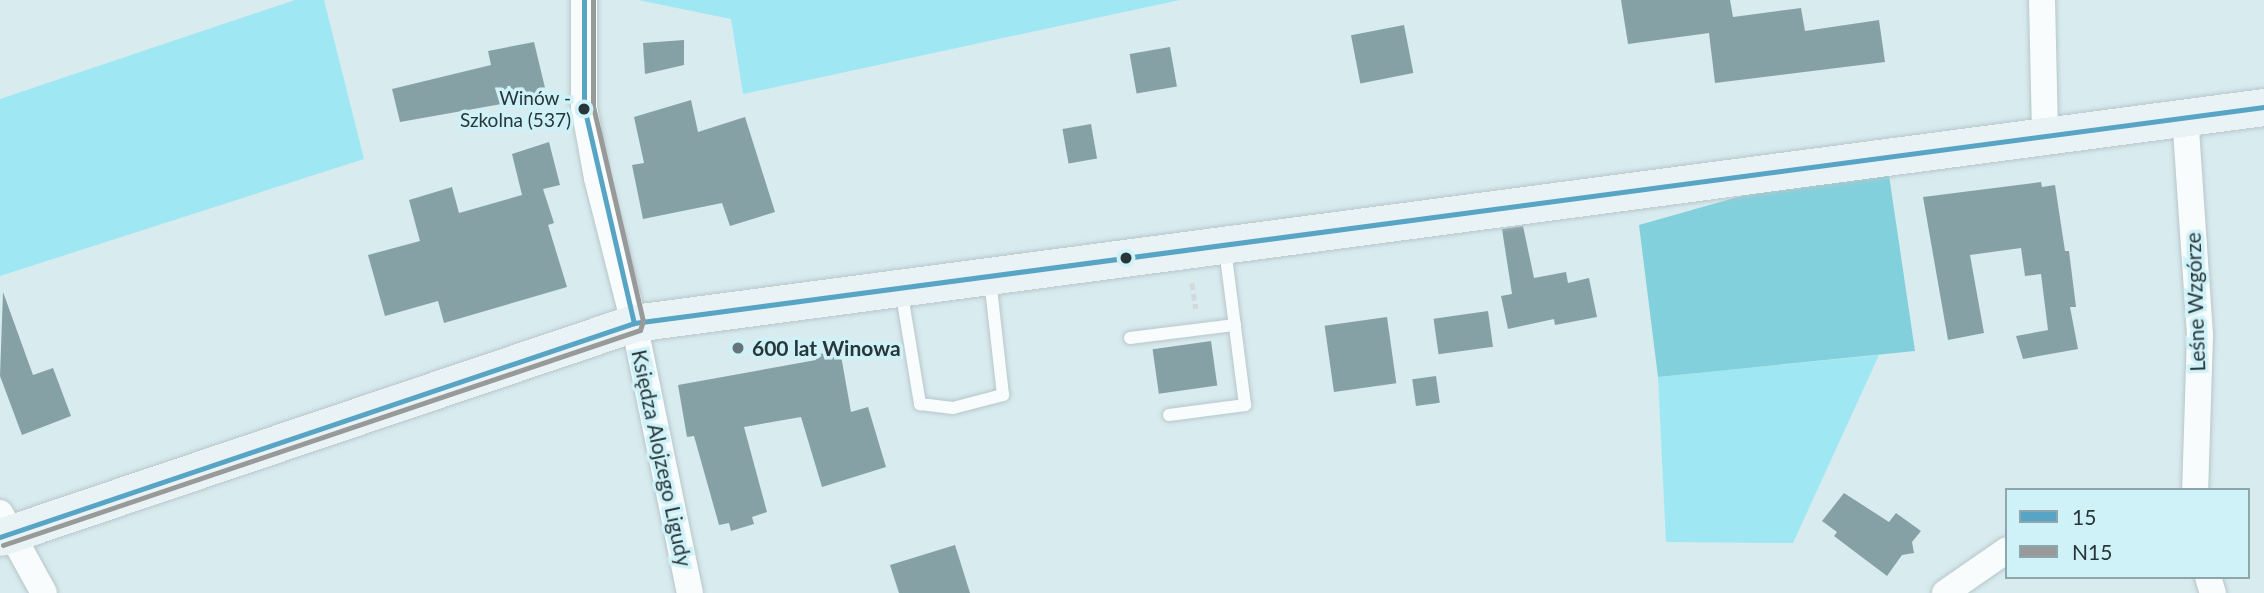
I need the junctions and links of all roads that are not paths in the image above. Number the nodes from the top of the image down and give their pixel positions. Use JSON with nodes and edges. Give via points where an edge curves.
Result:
{"nodes":[{"id":1,"x":584,"y":0,"type":"edge"},
{"id":2,"x":2042,"y":0,"type":"edge"},
{"id":3,"x":2264,"y":107,"type":"edge"},
{"id":4,"x":2185,"y":115,"type":"junction"},
{"id":5,"x":2045,"y":133,"type":"junction"},
{"id":6,"x":1224,"y":244,"type":"junction"},
{"id":7,"x":990,"y":276,"type":"junction"},
{"id":8,"x":901,"y":287,"type":"junction"},
{"id":9,"x":634,"y":323,"type":"junction"},
{"id":10,"x":1235,"y":325,"type":"junction"},
{"id":11,"x":1130,"y":338,"type":"dead end"},
{"id":12,"x":1169,"y":415,"type":"dead end"},
{"id":13,"x":2195,"y":488,"type":"edge"},
{"id":14,"x":3,"y":528,"type":"edge"},
{"id":15,"x":2005,"y":551,"type":"edge"},
{"id":16,"x":44,"y":593,"type":"edge"},
{"id":17,"x":690,"y":593,"type":"edge"},
{"id":18,"x":1945,"y":593,"type":"edge"}],
"edges":[{"from":1,"to":9,"type":"street","name":"Księdza Alojzego Ligudy","via":[[584,107]]},
{"from":2,"to":5,"type":"street"},
{"from":3,"to":4,"type":"main road"},
{"from":4,"to":5,"type":"main road"},
{"from":4,"to":13,"type":"street","name":"Leśne Wzgórze","via":[[2200,335]]},
{"from":5,"to":6,"type":"main road"},
{"from":6,"to":7,"type":"main road"},
{"from":6,"to":10,"type":"lane"},
{"from":7,"to":8,"type":"main road"},
{"from":7,"to":8,"type":"lane","via":[[1003,395],[953,408],[920,404]]},
{"from":8,"to":9,"type":"main road"},
{"from":9,"to":14,"type":"main road"},
{"from":9,"to":17,"type":"street","name":"Księdza Alojzego Ligudy"},
{"from":10,"to":11,"type":"lane"},
{"from":10,"to":12,"type":"lane","via":[[1245,405]]},
{"from":14,"to":16,"type":"street"},
{"from":15,"to":18,"type":"street"}]}
